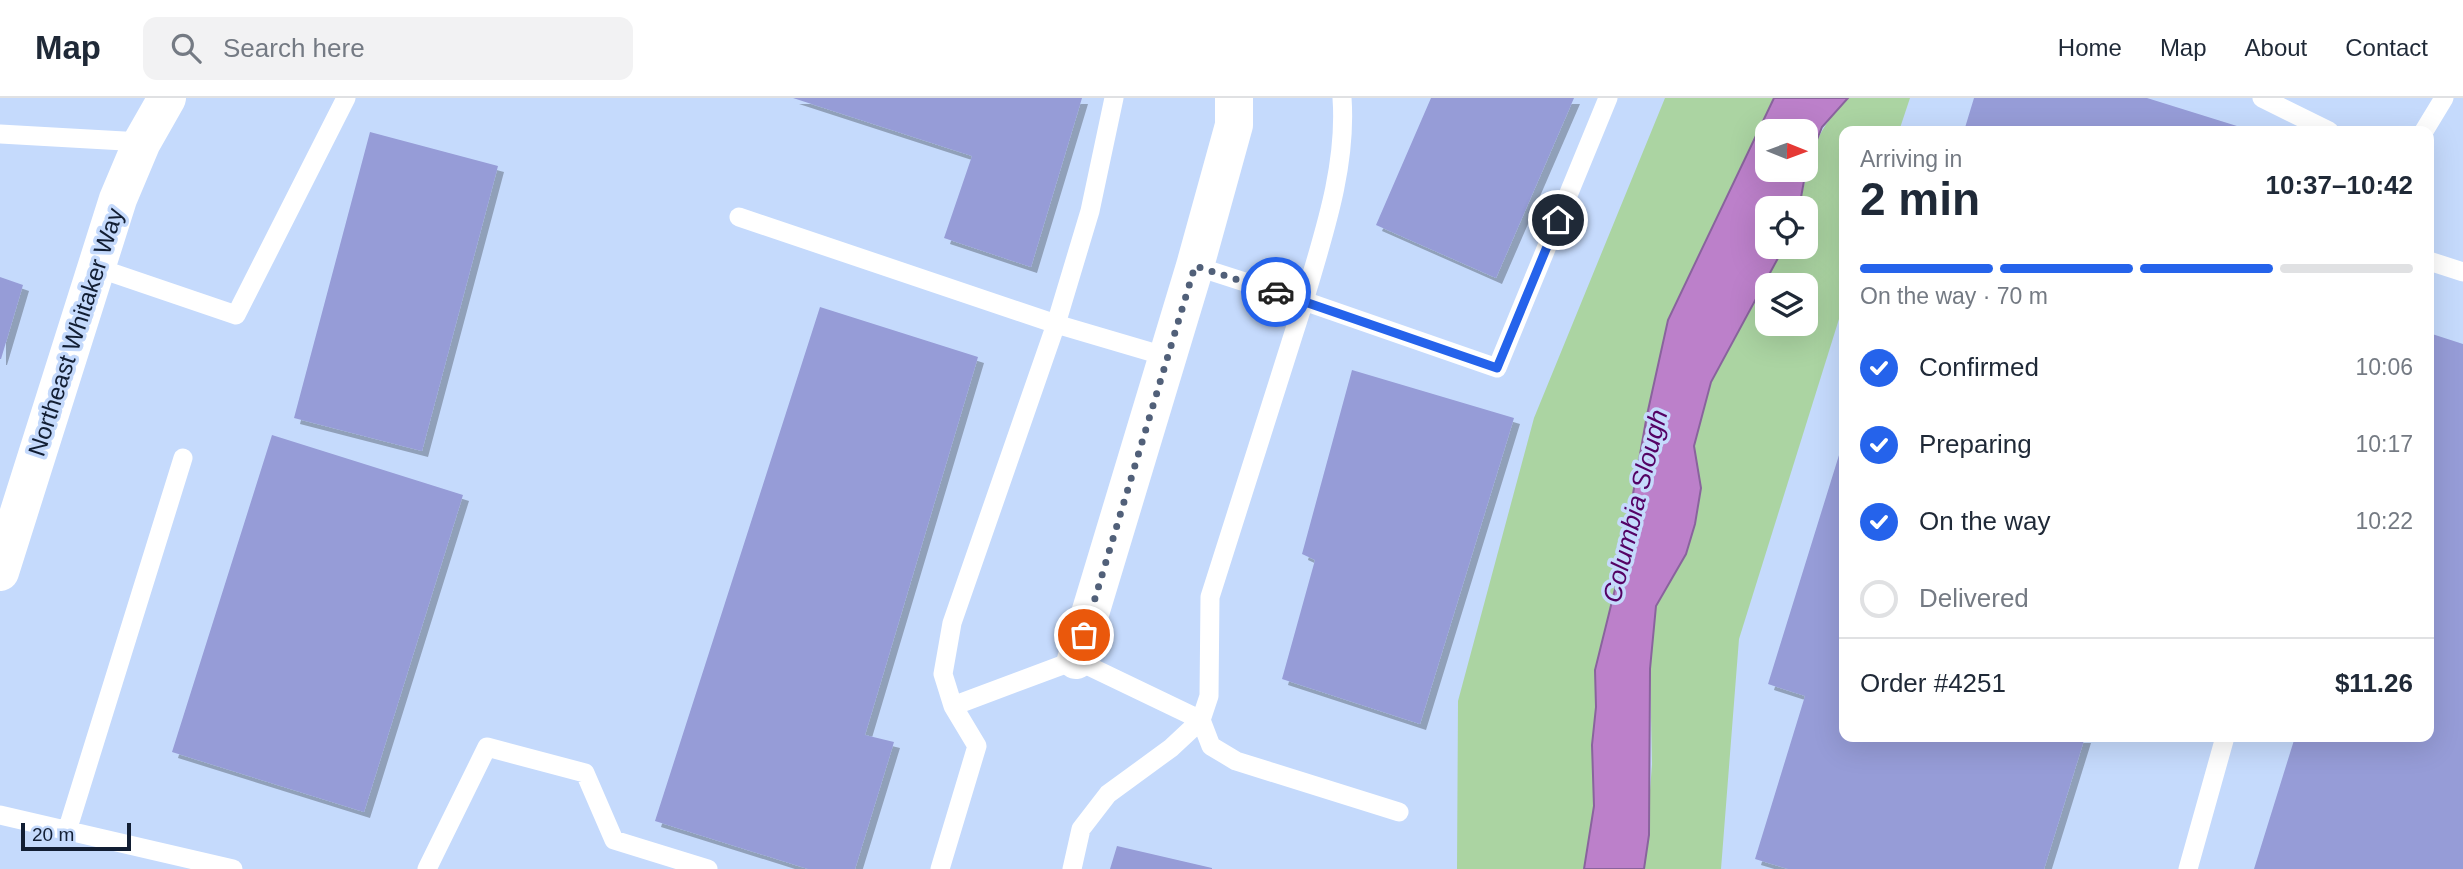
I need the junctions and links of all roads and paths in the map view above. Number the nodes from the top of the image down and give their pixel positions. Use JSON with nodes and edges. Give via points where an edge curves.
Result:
{"nodes":[{"id":1,"x":167,"y":98,"type":"edge"},
{"id":2,"x":346,"y":98,"type":"edge"},
{"id":3,"x":1114,"y":98,"type":"edge"},
{"id":4,"x":1234,"y":98,"type":"edge"},
{"id":5,"x":1342,"y":98,"type":"edge"},
{"id":6,"x":1608,"y":98,"type":"edge"},
{"id":7,"x":2262,"y":98,"type":"edge"},
{"id":8,"x":2444,"y":98,"type":"edge"},
{"id":9,"x":2319,"y":126,"type":"edge"},
{"id":10,"x":2427,"y":126,"type":"edge"},
{"id":11,"x":0,"y":134,"type":"edge"},
{"id":12,"x":142,"y":142,"type":"junction"},
{"id":13,"x":739,"y":217,"type":"dead end"},
{"id":14,"x":2434,"y":263,"type":"edge"},
{"id":15,"x":1195,"y":266,"type":"junction"},
{"id":16,"x":95,"y":267,"type":"junction"},
{"id":17,"x":2463,"y":272,"type":"edge"},
{"id":18,"x":1304,"y":301,"type":"junction"},
{"id":19,"x":1056,"y":324,"type":"junction"},
{"id":20,"x":1168,"y":358,"type":"junction"},
{"id":21,"x":183,"y":458,"type":"dead end"},
{"id":22,"x":8,"y":517,"type":"edge"},
{"id":23,"x":0,"y":572,"type":"edge"},
{"id":24,"x":1076,"y":660,"type":"junction"},
{"id":25,"x":953,"y":706,"type":"junction"},
{"id":26,"x":1201,"y":720,"type":"junction"},
{"id":27,"x":2224,"y":742,"type":"edge"},
{"id":28,"x":1399,"y":812,"type":"dead end"},
{"id":29,"x":0,"y":816,"type":"edge"},
{"id":30,"x":67,"y":831,"type":"junction"},
{"id":31,"x":233,"y":869,"type":"edge"},
{"id":32,"x":427,"y":869,"type":"edge"},
{"id":33,"x":708,"y":869,"type":"edge"},
{"id":34,"x":940,"y":869,"type":"edge"},
{"id":35,"x":1072,"y":869,"type":"edge"},
{"id":36,"x":2188,"y":869,"type":"edge"}],
"edges":[{"from":1,"to":12,"type":"street","name":"Northeast Whitaker Way"},
{"from":2,"to":16,"type":"lane","via":[[236,315]]},
{"from":3,"to":19,"type":"lane","via":[[1090,211]]},
{"from":4,"to":15,"type":"street","via":[[1234,125]]},
{"from":5,"to":18,"type":"lane","via":[[1344,123],[1330,215]]},
{"from":6,"to":18,"type":"lane","via":[[1497,368]]},
{"from":7,"to":9,"type":"lane"},
{"from":8,"to":10,"type":"lane"},
{"from":11,"to":12,"type":"lane"},
{"from":12,"to":16,"type":"street","name":"Northeast Whitaker Way"},
{"from":13,"to":19,"type":"lane"},
{"from":14,"to":17,"type":"lane"},
{"from":15,"to":18,"type":"lane"},
{"from":15,"to":20,"type":"street"},
{"from":16,"to":22,"type":"street","name":"Northeast Whitaker Way"},
{"from":18,"to":26,"type":"lane","via":[[1210,597],[1209,696]]},
{"from":19,"to":20,"type":"lane"},
{"from":19,"to":25,"type":"lane","via":[[952,623],[943,674]]},
{"from":20,"to":24,"type":"street"},
{"from":21,"to":30,"type":"lane"},
{"from":22,"to":23,"type":"street","name":"Northeast Whitaker Way"},
{"from":24,"to":25,"type":"lane"},
{"from":24,"to":26,"type":"lane"},
{"from":25,"to":34,"type":"lane","via":[[977,746]]},
{"from":26,"to":28,"type":"lane","via":[[1211,746],[1236,761]]},
{"from":26,"to":35,"type":"lane","via":[[1108,794],[1081,830]]},
{"from":27,"to":36,"type":"lane"},
{"from":29,"to":30,"type":"lane"},
{"from":30,"to":31,"type":"lane"},
{"from":32,"to":33,"type":"lane","via":[[487,747],[585,773],[614,839]]}]}
